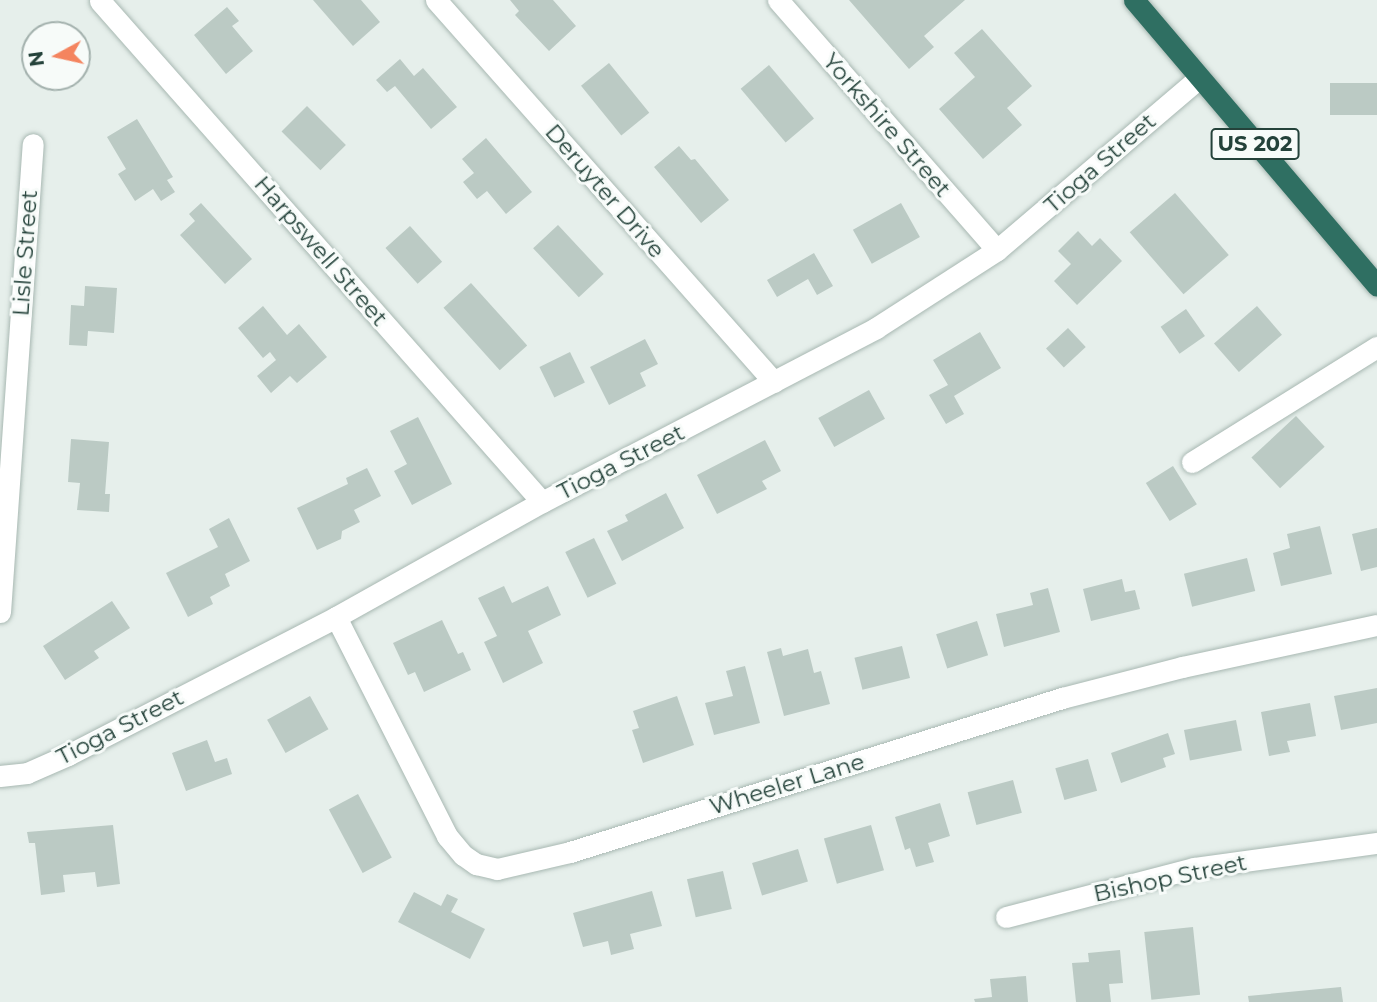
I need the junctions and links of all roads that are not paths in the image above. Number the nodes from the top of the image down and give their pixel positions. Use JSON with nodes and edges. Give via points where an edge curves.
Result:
{"nodes":[{"id":1,"x":436,"y":0,"type":"edge"},
{"id":2,"x":778,"y":0,"type":"edge"},
{"id":3,"x":1134,"y":0,"type":"edge"},
{"id":4,"x":100,"y":1,"type":"edge"},
{"id":5,"x":1199,"y":78,"type":"junction"},
{"id":6,"x":33,"y":144,"type":"dead end"},
{"id":7,"x":997,"y":250,"type":"junction"},
{"id":8,"x":1377,"y":286,"type":"edge"},
{"id":9,"x":1377,"y":346,"type":"edge"},
{"id":10,"x":774,"y":382,"type":"junction"},
{"id":11,"x":1192,"y":462,"type":"dead end"},
{"id":12,"x":542,"y":502,"type":"junction"},
{"id":13,"x":0,"y":612,"type":"edge"},
{"id":14,"x":336,"y":617,"type":"junction"},
{"id":15,"x":1377,"y":625,"type":"edge"},
{"id":16,"x":0,"y":776,"type":"edge"},
{"id":17,"x":1377,"y":843,"type":"edge"},
{"id":18,"x":1006,"y":916,"type":"dead end"}],
"edges":[{"from":1,"to":10,"type":"street","name":"Deruyter Drive"},
{"from":2,"to":7,"type":"street","name":"Yorkshire Street"},
{"from":3,"to":5,"type":"highway","number":"US 202"},
{"from":4,"to":12,"type":"street","name":"Harpswell Street"},
{"from":5,"to":7,"type":"street","name":"Tioga Street"},
{"from":5,"to":8,"type":"highway","number":"US 202"},
{"from":6,"to":13,"type":"street","name":"Lisle Street"},
{"from":7,"to":10,"type":"street","name":"Tioga Street","via":[[876,328]]},
{"from":9,"to":11,"type":"street"},
{"from":10,"to":12,"type":"street","name":"Tioga Street"},
{"from":12,"to":14,"type":"street","name":"Tioga Street"},
{"from":14,"to":15,"type":"street","name":"Wheeler Lane","via":[[447,836],[463,855],[496,869],[570,852],[1062,698]]},
{"from":14,"to":16,"type":"street","name":"Tioga Street","via":[[68,755],[27,773]]},
{"from":17,"to":18,"type":"street","name":"Bishop Street","via":[[1194,868]]}]}
